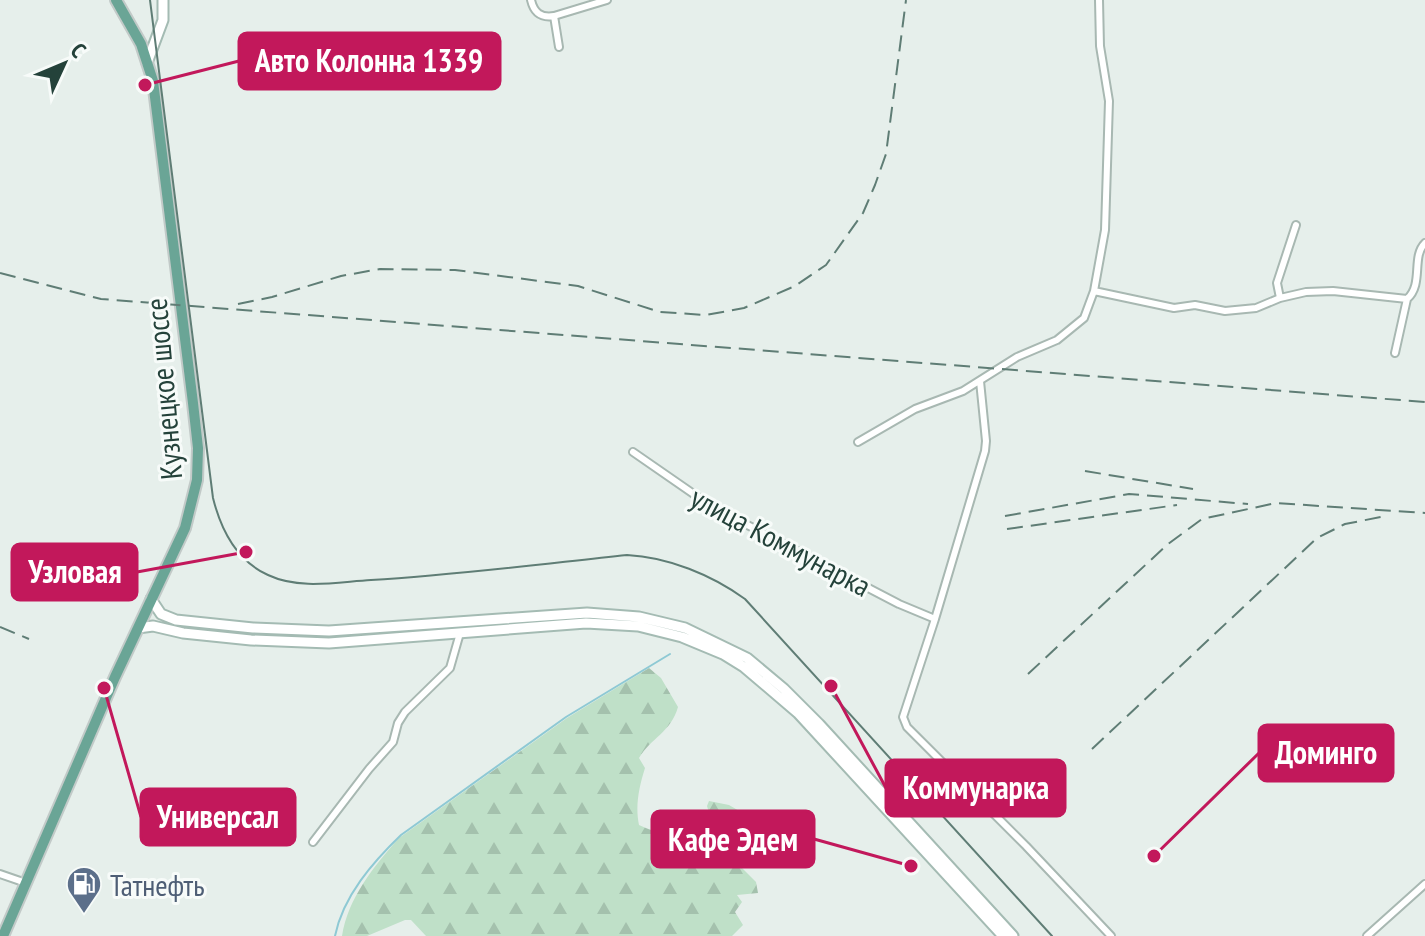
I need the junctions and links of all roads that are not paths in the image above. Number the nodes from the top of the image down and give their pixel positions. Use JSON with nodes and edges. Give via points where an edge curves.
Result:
{"nodes":[{"id":1,"x":116,"y":0,"type":"edge"},
{"id":2,"x":163,"y":0,"type":"edge"},
{"id":3,"x":531,"y":0,"type":"edge"},
{"id":4,"x":607,"y":0,"type":"edge"},
{"id":5,"x":1099,"y":0,"type":"edge"},
{"id":6,"x":554,"y":16,"type":"junction"},
{"id":7,"x":559,"y":47,"type":"dead end"},
{"id":8,"x":147,"y":63,"type":"junction"},
{"id":9,"x":1296,"y":225,"type":"dead end"},
{"id":10,"x":1425,"y":243,"type":"edge"},
{"id":11,"x":1094,"y":291,"type":"junction"},
{"id":12,"x":1280,"y":298,"type":"junction"},
{"id":13,"x":1407,"y":299,"type":"junction"},
{"id":14,"x":1395,"y":353,"type":"dead end"},
{"id":15,"x":980,"y":381,"type":"junction"},
{"id":16,"x":858,"y":442,"type":"dead end"},
{"id":17,"x":633,"y":452,"type":"dead end"},
{"id":18,"x":151,"y":599,"type":"junction"},
{"id":19,"x":935,"y":619,"type":"junction"},
{"id":20,"x":138,"y":628,"type":"junction"},
{"id":21,"x":460,"y":633,"type":"junction"},
{"id":22,"x":313,"y":842,"type":"dead end"},
{"id":23,"x":0,"y":874,"type":"edge"},
{"id":24,"x":26,"y":883,"type":"junction"},
{"id":25,"x":1425,"y":884,"type":"edge"},
{"id":26,"x":3,"y":936,"type":"edge"},
{"id":27,"x":1003,"y":936,"type":"edge"},
{"id":28,"x":1013,"y":936,"type":"edge"},
{"id":29,"x":1111,"y":936,"type":"edge"},
{"id":30,"x":1367,"y":936,"type":"edge"}],
"edges":[{"from":1,"to":8,"type":"main road","name":"Кузнецкое шоссе"},
{"from":2,"to":8,"type":"main road","via":[[163,20]]},
{"from":3,"to":6,"type":"street","via":[[538,14]]},
{"from":4,"to":6,"type":"street"},
{"from":5,"to":11,"type":"street","via":[[1108,114],[1105,230]]},
{"from":6,"to":7,"type":"street"},
{"from":8,"to":18,"type":"main road","name":"Кузнецкое шоссе","via":[[198,448],[192,507]]},
{"from":9,"to":12,"type":"street","via":[[1277,283]]},
{"from":10,"to":13,"type":"street","via":[[1419,249],[1415,291]]},
{"from":11,"to":12,"type":"street","via":[[1174,308],[1195,305],[1225,311],[1256,308]]},
{"from":11,"to":15,"type":"street","via":[[1084,318],[1066,333]]},
{"from":12,"to":13,"type":"street","via":[[1333,291]]},
{"from":13,"to":14,"type":"street"},
{"from":15,"to":16,"type":"street","via":[[915,409]]},
{"from":15,"to":19,"type":"street","via":[[985,451]]},
{"from":17,"to":19,"type":"street","name":"улица Коммунарка","via":[[711,506]]},
{"from":18,"to":20,"type":"main road","name":"Кузнецкое шоссе"},
{"from":18,"to":28,"type":"main road","via":[[161,614],[176,620],[285,630],[359,630],[587,613],[685,628],[747,658],[784,689]]},
{"from":19,"to":29,"type":"street","via":[[906,704],[907,727]]},
{"from":20,"to":21,"type":"main road","via":[[313,643]]},
{"from":20,"to":24,"type":"main road","name":"Кузнецкое шоссе"},
{"from":21,"to":22,"type":"street","via":[[450,668],[405,712],[393,742]]},
{"from":21,"to":27,"type":"main road","via":[[621,624],[670,633],[723,654],[762,681],[817,733]]},
{"from":23,"to":24,"type":"street"},
{"from":24,"to":26,"type":"main road","name":"Кузнецкое шоссе"},
{"from":25,"to":30,"type":"street"}]}
